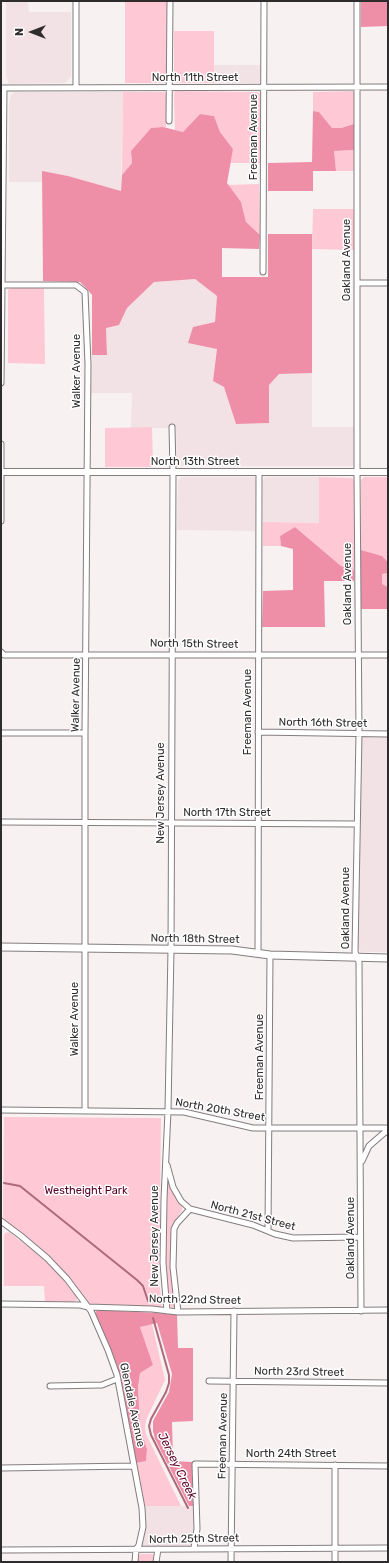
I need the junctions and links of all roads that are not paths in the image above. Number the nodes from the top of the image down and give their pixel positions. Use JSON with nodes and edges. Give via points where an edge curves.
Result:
{"nodes":[{"id":1,"x":76,"y":1,"type":"edge"},
{"id":2,"x":170,"y":1,"type":"edge"},
{"id":3,"x":264,"y":1,"type":"edge"},
{"id":4,"x":357,"y":1,"type":"edge"},
{"id":5,"x":388,"y":86,"type":"edge"},
{"id":6,"x":358,"y":87,"type":"junction"},
{"id":7,"x":2,"y":88,"type":"edge"},
{"id":8,"x":76,"y":88,"type":"junction"},
{"id":9,"x":170,"y":88,"type":"junction"},
{"id":10,"x":264,"y":88,"type":"junction"},
{"id":11,"x":169,"y":121,"type":"dead end"},
{"id":12,"x":263,"y":272,"type":"dead end"},
{"id":13,"x":357,"y":283,"type":"junction"},
{"id":14,"x":388,"y":283,"type":"edge"},
{"id":15,"x":2,"y":285,"type":"edge"},
{"id":16,"x":1,"y":383,"type":"edge"},
{"id":17,"x":172,"y":426,"type":"dead end"},
{"id":18,"x":1,"y":444,"type":"edge"},
{"id":19,"x":1,"y":472,"type":"edge"},
{"id":20,"x":87,"y":472,"type":"junction"},
{"id":21,"x":173,"y":472,"type":"junction"},
{"id":22,"x":259,"y":472,"type":"junction"},
{"id":23,"x":357,"y":472,"type":"junction"},
{"id":24,"x":388,"y":472,"type":"edge"},
{"id":25,"x":1,"y":521,"type":"edge"},
{"id":26,"x":1,"y":652,"type":"edge"},
{"id":27,"x":172,"y":654,"type":"junction"},
{"id":28,"x":358,"y":654,"type":"junction"},
{"id":29,"x":86,"y":655,"type":"junction"},
{"id":30,"x":258,"y":655,"type":"junction"},
{"id":31,"x":388,"y":655,"type":"edge"},
{"id":32,"x":258,"y":732,"type":"junction"},
{"id":33,"x":1,"y":733,"type":"edge"},
{"id":34,"x":85,"y":733,"type":"junction"},
{"id":35,"x":359,"y":733,"type":"junction"},
{"id":36,"x":388,"y":734,"type":"edge"},
{"id":37,"x":1,"y":822,"type":"edge"},
{"id":38,"x":85,"y":822,"type":"junction"},
{"id":39,"x":172,"y":823,"type":"junction"},
{"id":40,"x":257,"y":823,"type":"junction"},
{"id":41,"x":356,"y":824,"type":"junction"},
{"id":42,"x":1,"y":947,"type":"edge"},
{"id":43,"x":85,"y":948,"type":"junction"},
{"id":44,"x":171,"y":949,"type":"junction"},
{"id":45,"x":258,"y":953,"type":"junction"},
{"id":46,"x":270,"y":956,"type":"junction"},
{"id":47,"x":357,"y":957,"type":"junction"},
{"id":48,"x":388,"y":958,"type":"edge"},
{"id":49,"x":1,"y":1110,"type":"edge"},
{"id":50,"x":85,"y":1111,"type":"junction"},
{"id":51,"x":168,"y":1111,"type":"junction"},
{"id":52,"x":269,"y":1128,"type":"junction"},
{"id":53,"x":359,"y":1128,"type":"junction"},
{"id":54,"x":388,"y":1128,"type":"edge"},
{"id":55,"x":388,"y":1131,"type":"edge"},
{"id":56,"x":166,"y":1160,"type":"junction"},
{"id":57,"x":361,"y":1166,"type":"junction"},
{"id":58,"x":190,"y":1210,"type":"junction"},
{"id":59,"x":1,"y":1221,"type":"edge"},
{"id":60,"x":268,"y":1231,"type":"junction"},
{"id":61,"x":360,"y":1237,"type":"junction"},
{"id":62,"x":1,"y":1304,"type":"edge"},
{"id":63,"x":88,"y":1307,"type":"junction"},
{"id":64,"x":388,"y":1310,"type":"edge"},
{"id":65,"x":167,"y":1311,"type":"junction"},
{"id":66,"x":234,"y":1311,"type":"junction"},
{"id":67,"x":361,"y":1311,"type":"junction"},
{"id":68,"x":178,"y":1312,"type":"junction"},
{"id":69,"x":117,"y":1379,"type":"junction"},
{"id":70,"x":209,"y":1381,"type":"dead end"},
{"id":71,"x":234,"y":1382,"type":"junction"},
{"id":72,"x":388,"y":1383,"type":"edge"},
{"id":73,"x":50,"y":1386,"type":"dead end"},
{"id":74,"x":232,"y":1464,"type":"junction"},
{"id":75,"x":335,"y":1465,"type":"junction"},
{"id":76,"x":134,"y":1466,"type":"junction"},
{"id":77,"x":388,"y":1466,"type":"edge"},
{"id":78,"x":1,"y":1468,"type":"edge"},
{"id":79,"x":194,"y":1548,"type":"junction"},
{"id":80,"x":232,"y":1548,"type":"junction"},
{"id":81,"x":334,"y":1548,"type":"junction"},
{"id":82,"x":388,"y":1548,"type":"edge"},
{"id":83,"x":158,"y":1549,"type":"junction"},
{"id":84,"x":1,"y":1550,"type":"edge"},
{"id":85,"x":136,"y":1550,"type":"junction"},
{"id":86,"x":135,"y":1562,"type":"edge"},
{"id":87,"x":156,"y":1562,"type":"edge"},
{"id":88,"x":232,"y":1562,"type":"edge"},
{"id":89,"x":335,"y":1562,"type":"edge"}],
"edges":[{"from":1,"to":8,"type":"street"},
{"from":2,"to":9,"type":"street"},
{"from":3,"to":10,"type":"street","name":"Freeman Avenue"},
{"from":4,"to":6,"type":"street","name":"Oakland Avenue"},
{"from":5,"to":6,"type":"street","name":"North 11th Street"},
{"from":6,"to":10,"type":"street","name":"North 11th Street"},
{"from":6,"to":13,"type":"street","name":"Oakland Avenue"},
{"from":7,"to":8,"type":"street","name":"North 11th Street"},
{"from":7,"to":15,"type":"street"},
{"from":8,"to":9,"type":"street","name":"North 11th Street"},
{"from":9,"to":10,"type":"street","name":"North 11th Street"},
{"from":9,"to":11,"type":"street"},
{"from":10,"to":12,"type":"street","name":"Freeman Avenue"},
{"from":13,"to":14,"type":"street"},
{"from":13,"to":23,"type":"street","name":"Oakland Avenue"},
{"from":15,"to":16,"type":"street"},
{"from":15,"to":20,"type":"street","name":"Walker Avenue","via":[[76,285],[85,292]]},
{"from":17,"to":21,"type":"street","name":"New Jersey Avenue"},
{"from":18,"to":19,"type":"street"},
{"from":19,"to":20,"type":"street","name":"North 13th Street"},
{"from":19,"to":25,"type":"street"},
{"from":20,"to":21,"type":"street","name":"North 13th Street"},
{"from":20,"to":29,"type":"street","name":"Walker Avenue"},
{"from":21,"to":22,"type":"street","name":"North 13th Street"},
{"from":21,"to":27,"type":"street","name":"New Jersey Avenue"},
{"from":22,"to":23,"type":"street","name":"North 13th Street"},
{"from":22,"to":30,"type":"street","name":"Freeman Avenue"},
{"from":23,"to":24,"type":"street","name":"North 13th Street"},
{"from":23,"to":28,"type":"street","name":"Oakland Avenue"},
{"from":26,"to":29,"type":"street","name":"North 15th Street","via":[[4,655]]},
{"from":27,"to":29,"type":"street","name":"North 15th Street"},
{"from":27,"to":30,"type":"street","name":"North 15th Street"},
{"from":27,"to":39,"type":"street","name":"New Jersey Avenue"},
{"from":28,"to":30,"type":"street","name":"North 15th Street"},
{"from":28,"to":31,"type":"street","name":"North 15th Street"},
{"from":28,"to":35,"type":"street","name":"Oakland Avenue"},
{"from":29,"to":34,"type":"street","name":"Walker Avenue"},
{"from":30,"to":32,"type":"street","name":"Freeman Avenue"},
{"from":32,"to":35,"type":"street","name":"North 16th Street"},
{"from":32,"to":40,"type":"street","name":"Freeman Avenue"},
{"from":33,"to":34,"type":"street"},
{"from":34,"to":38,"type":"street","name":"Walker Avenue"},
{"from":35,"to":36,"type":"street","name":"North 16th Street"},
{"from":35,"to":41,"type":"street","name":"Oakland Avenue"},
{"from":37,"to":38,"type":"street","name":"North 17th Street"},
{"from":38,"to":39,"type":"street","name":"North 17th Street"},
{"from":38,"to":43,"type":"street","name":"Walker Avenue"},
{"from":39,"to":40,"type":"street","name":"North 17th Street"},
{"from":39,"to":44,"type":"street","name":"New Jersey Avenue"},
{"from":40,"to":41,"type":"street","name":"North 17th Street"},
{"from":40,"to":45,"type":"street","name":"Freeman Avenue"},
{"from":41,"to":47,"type":"street","name":"Oakland Avenue"},
{"from":42,"to":43,"type":"main road","name":"North 18th Street"},
{"from":43,"to":44,"type":"main road","name":"North 18th Street"},
{"from":43,"to":50,"type":"street","name":"Walker Avenue"},
{"from":44,"to":45,"type":"main road","name":"North 18th Street"},
{"from":44,"to":51,"type":"street","name":"New Jersey Avenue"},
{"from":45,"to":46,"type":"main road","name":"North 18th Street"},
{"from":46,"to":47,"type":"main road","name":"North 18th Street"},
{"from":46,"to":52,"type":"street","name":"Freeman Avenue"},
{"from":47,"to":48,"type":"main road","name":"North 18th Street"},
{"from":47,"to":53,"type":"street","name":"Oakland Avenue"},
{"from":49,"to":50,"type":"street","name":"North 20th Street"},
{"from":50,"to":51,"type":"street","name":"North 20th Street"},
{"from":51,"to":52,"type":"street","name":"North 20th Street","via":[[184,1112],[253,1128]]},
{"from":51,"to":56,"type":"street","name":"New Jersey Avenue"},
{"from":52,"to":53,"type":"street","name":"North 20th Street"},
{"from":52,"to":60,"type":"street","name":"Freeman Avenue"},
{"from":53,"to":54,"type":"street","name":"North 20th Street"},
{"from":53,"to":57,"type":"street","name":"Oakland Avenue"},
{"from":55,"to":57,"type":"street","name":"Oakland Avenue","via":[[369,1146]]},
{"from":56,"to":58,"type":"street","name":"New Jersey Avenue","via":[[173,1187]]},
{"from":56,"to":65,"type":"street","name":"New Jersey Avenue","via":[[163,1263]]},
{"from":57,"to":61,"type":"street","name":"Oakland Avenue"},
{"from":58,"to":60,"type":"street","name":"North 21st Street","via":[[253,1224]]},
{"from":58,"to":68,"type":"street","name":"New Jersey Avenue","via":[[174,1229],[173,1267]]},
{"from":59,"to":63,"type":"street","name":"Glendale Avenue","via":[[56,1267]]},
{"from":60,"to":61,"type":"street","name":"North 21st Street","via":[[293,1238]]},
{"from":61,"to":67,"type":"street","name":"Oakland Avenue"},
{"from":62,"to":63,"type":"street","name":"North 22nd Street"},
{"from":63,"to":65,"type":"street","name":"North 22nd Street"},
{"from":63,"to":69,"type":"street","name":"Glendale Avenue","via":[[108,1350]]},
{"from":64,"to":67,"type":"street","name":"North 22nd Street"},
{"from":65,"to":68,"type":"street","name":"North 22nd Street"},
{"from":66,"to":67,"type":"street","name":"North 22nd Street"},
{"from":66,"to":68,"type":"street","name":"North 22nd Street"},
{"from":66,"to":71,"type":"street","name":"Freeman Avenue"},
{"from":69,"to":73,"type":"street","via":[[102,1385]]},
{"from":69,"to":76,"type":"street","name":"Glendale Avenue"},
{"from":70,"to":71,"type":"street","name":"North 23rd Street"},
{"from":71,"to":72,"type":"street","name":"North 23rd Street"},
{"from":71,"to":74,"type":"street","name":"Freeman Avenue"},
{"from":74,"to":75,"type":"street","name":"North 24th Street"},
{"from":74,"to":79,"type":"street","name":"North 24th Street","via":[[195,1464],[197,1529]]},
{"from":74,"to":80,"type":"street","name":"Freeman Avenue"},
{"from":75,"to":77,"type":"street","name":"North 24th Street"},
{"from":75,"to":81,"type":"street"},
{"from":76,"to":78,"type":"street"},
{"from":76,"to":85,"type":"street","name":"Glendale Avenue","via":[[143,1527]]},
{"from":79,"to":80,"type":"street","name":"North 25th Street"},
{"from":79,"to":83,"type":"street","name":"North 25th Street"},
{"from":80,"to":81,"type":"street","name":"North 25th Street"},
{"from":80,"to":88,"type":"street","name":"Freeman Avenue"},
{"from":81,"to":82,"type":"street","name":"North 25th Street"},
{"from":81,"to":89,"type":"street"},
{"from":83,"to":85,"type":"street","name":"North 25th Street"},
{"from":83,"to":87,"type":"street"},
{"from":84,"to":85,"type":"street","name":"North 25th Street"},
{"from":85,"to":86,"type":"street","name":"Glendale Avenue"}]}
